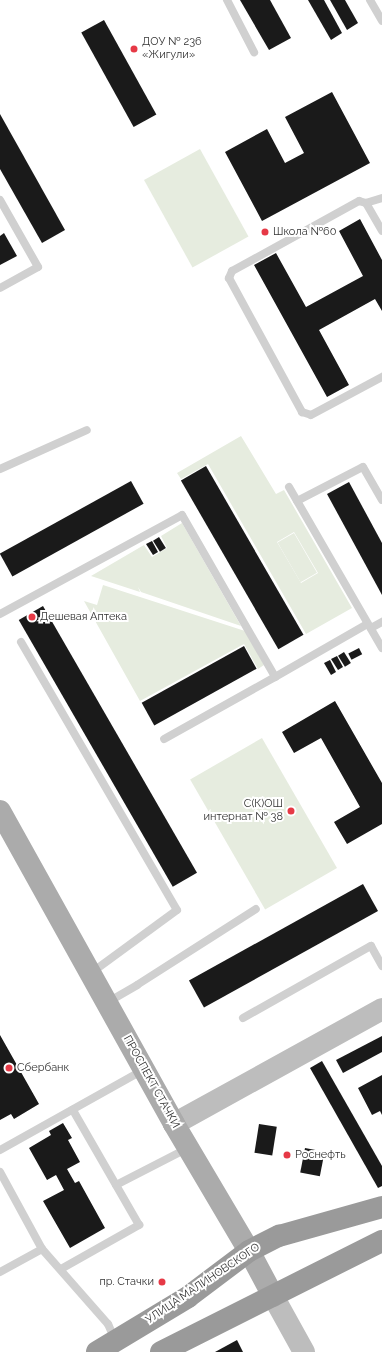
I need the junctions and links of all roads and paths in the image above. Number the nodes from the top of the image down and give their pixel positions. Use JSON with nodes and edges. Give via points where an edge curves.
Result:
{"nodes":[{"id":1,"x":227,"y":0,"type":"edge"},
{"id":2,"x":370,"y":0,"type":"edge"},
{"id":3,"x":382,"y":21,"type":"edge"},
{"id":4,"x":254,"y":52,"type":"dead end"},
{"id":5,"x":382,"y":198,"type":"edge"},
{"id":6,"x":0,"y":200,"type":"edge"},
{"id":7,"x":366,"y":203,"type":"junction"},
{"id":8,"x":382,"y":231,"type":"edge"},
{"id":9,"x":0,"y":288,"type":"edge"},
{"id":10,"x":382,"y":377,"type":"edge"},
{"id":11,"x":87,"y":430,"type":"dead end"},
{"id":12,"x":0,"y":469,"type":"edge"},
{"id":13,"x":289,"y":487,"type":"dead end"},
{"id":14,"x":382,"y":500,"type":"edge"},
{"id":15,"x":297,"y":501,"type":"junction"},
{"id":16,"x":0,"y":614,"type":"edge"},
{"id":17,"x":382,"y":622,"type":"edge"},
{"id":18,"x":369,"y":626,"type":"junction"},
{"id":19,"x":22,"y":642,"type":"dead end"},
{"id":20,"x":382,"y":648,"type":"edge"},
{"id":21,"x":276,"y":677,"type":"junction"},
{"id":22,"x":164,"y":739,"type":"dead end"},
{"id":23,"x":0,"y":811,"type":"edge"},
{"id":24,"x":256,"y":909,"type":"dead end"},
{"id":25,"x":382,"y":966,"type":"edge"},
{"id":26,"x":90,"y":973,"type":"junction"},
{"id":27,"x":107,"y":1002,"type":"junction"},
{"id":28,"x":382,"y":1009,"type":"edge"},
{"id":29,"x":243,"y":1018,"type":"dead end"},
{"id":30,"x":144,"y":1070,"type":"junction"},
{"id":31,"x":73,"y":1110,"type":"junction"},
{"id":32,"x":174,"y":1124,"type":"junction"},
{"id":33,"x":188,"y":1148,"type":"junction"},
{"id":34,"x":0,"y":1150,"type":"edge"},
{"id":35,"x":0,"y":1172,"type":"edge"},
{"id":36,"x":116,"y":1185,"type":"junction"},
{"id":37,"x":382,"y":1207,"type":"edge"},
{"id":38,"x":382,"y":1241,"type":"edge"},
{"id":39,"x":42,"y":1249,"type":"junction"},
{"id":40,"x":249,"y":1251,"type":"junction"},
{"id":41,"x":60,"y":1269,"type":"junction"},
{"id":42,"x":0,"y":1272,"type":"edge"},
{"id":43,"x":273,"y":1296,"type":"junction"},
{"id":44,"x":116,"y":1341,"type":"junction"},
{"id":45,"x":97,"y":1352,"type":"edge"},
{"id":46,"x":161,"y":1352,"type":"edge"},
{"id":47,"x":304,"y":1352,"type":"edge"}],
"edges":[{"from":1,"to":4,"type":"lane"},
{"from":2,"to":3,"type":"lane"},
{"from":5,"to":7,"type":"lane"},
{"from":6,"to":9,"type":"lane","via":[[38,267]]},
{"from":7,"to":8,"type":"lane"},
{"from":7,"to":10,"type":"lane","via":[[359,201],[258,256],[232,271],[229,278],[302,412],[311,415]]},
{"from":11,"to":12,"type":"lane"},
{"from":13,"to":15,"type":"lane"},
{"from":14,"to":15,"type":"lane","via":[[364,467]]},
{"from":15,"to":18,"type":"lane"},
{"from":16,"to":21,"type":"lane","via":[[182,515]]},
{"from":17,"to":18,"type":"lane"},
{"from":18,"to":20,"type":"lane"},
{"from":18,"to":21,"type":"lane"},
{"from":19,"to":26,"type":"lane","via":[[177,910]]},
{"from":21,"to":22,"type":"lane"},
{"from":23,"to":26,"type":"main road","name":"ПРОСПЕКТ СТАЧКИ"},
{"from":24,"to":27,"type":"lane"},
{"from":25,"to":29,"type":"lane","via":[[371,946]]},
{"from":26,"to":27,"type":"main road","name":"ПРОСПЕКТ СТАЧКИ"},
{"from":27,"to":30,"type":"main road","name":"ПРОСПЕКТ СТАЧКИ"},
{"from":28,"to":32,"type":"street"},
{"from":30,"to":31,"type":"lane"},
{"from":30,"to":32,"type":"main road","name":"ПРОСПЕКТ СТАЧКИ"},
{"from":31,"to":34,"type":"lane"},
{"from":31,"to":36,"type":"lane"},
{"from":32,"to":33,"type":"main road","name":"ПРОСПЕКТ СТАЧКИ"},
{"from":33,"to":36,"type":"lane"},
{"from":33,"to":40,"type":"main road","name":"ПРОСПЕКТ СТАЧКИ"},
{"from":35,"to":39,"type":"lane"},
{"from":36,"to":41,"type":"lane","via":[[139,1225]]},
{"from":37,"to":40,"type":"highway","name":"УЛИЦА МАЛИНОВСКОГО","via":[[280,1236]]},
{"from":38,"to":43,"type":"highway"},
{"from":39,"to":41,"type":"lane"},
{"from":39,"to":42,"type":"lane"},
{"from":40,"to":43,"type":"main road","name":"ПРОСПЕКТ СТАЧКИ"},
{"from":40,"to":44,"type":"highway","name":"УЛИЦА МАЛИНОВСКОГО","via":[[188,1296]]},
{"from":41,"to":44,"type":"lane","via":[[108,1324]]},
{"from":43,"to":46,"type":"highway"},
{"from":43,"to":47,"type":"street","name":"ПРОСПЕКТ СТАЧКИ"},
{"from":44,"to":45,"type":"highway","name":"УЛИЦА МАЛИНОВСКОГО"}]}
